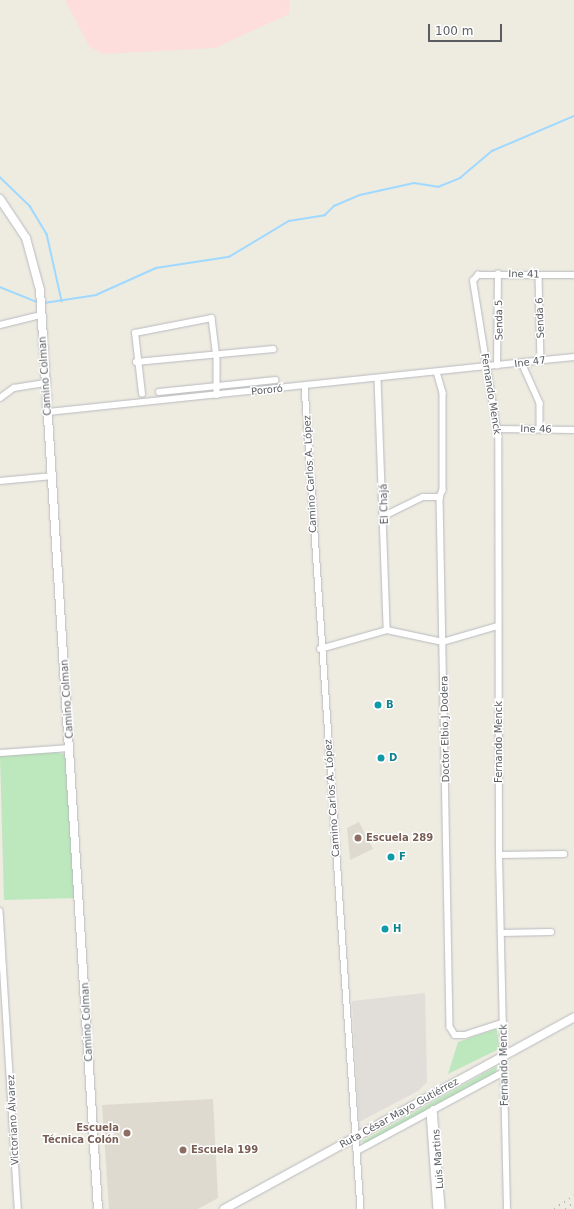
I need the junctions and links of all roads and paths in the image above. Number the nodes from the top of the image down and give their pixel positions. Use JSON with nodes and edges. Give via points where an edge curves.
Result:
{"nodes":[{"id":1,"x":0,"y":200,"type":"edge"},
{"id":2,"x":498,"y":274,"type":"junction"},
{"id":3,"x":539,"y":275,"type":"junction"},
{"id":4,"x":574,"y":275,"type":"edge"},
{"id":5,"x":475,"y":276,"type":"joint"},
{"id":6,"x":41,"y":314,"type":"junction"},
{"id":7,"x":0,"y":325,"type":"edge"},
{"id":8,"x":273,"y":349,"type":"dead end"},
{"id":9,"x":217,"y":356,"type":"junction"},
{"id":10,"x":574,"y":357,"type":"edge"},
{"id":11,"x":541,"y":361,"type":"junction"},
{"id":12,"x":136,"y":362,"type":"junction"},
{"id":13,"x":522,"y":363,"type":"junction"},
{"id":14,"x":487,"y":366,"type":"junction"},
{"id":15,"x":497,"y":366,"type":"junction"},
{"id":16,"x":437,"y":372,"type":"junction"},
{"id":17,"x":378,"y":379,"type":"junction"},
{"id":18,"x":275,"y":380,"type":"dead end"},
{"id":19,"x":46,"y":383,"type":"junction"},
{"id":20,"x":305,"y":386,"type":"junction"},
{"id":21,"x":218,"y":387,"type":"junction"},
{"id":22,"x":159,"y":392,"type":"dead end"},
{"id":23,"x":142,"y":394,"type":"dead end"},
{"id":24,"x":217,"y":395,"type":"junction"},
{"id":25,"x":0,"y":398,"type":"edge"},
{"id":26,"x":48,"y":412,"type":"junction"},
{"id":27,"x":497,"y":429,"type":"junction"},
{"id":28,"x":540,"y":429,"type":"junction"},
{"id":29,"x":574,"y":430,"type":"edge"},
{"id":30,"x":53,"y":476,"type":"junction"},
{"id":31,"x":0,"y":481,"type":"edge"},
{"id":32,"x":440,"y":497,"type":"junction"},
{"id":33,"x":384,"y":516,"type":"junction"},
{"id":34,"x":498,"y":626,"type":"junction"},
{"id":35,"x":387,"y":630,"type":"junction"},
{"id":36,"x":443,"y":642,"type":"junction"},
{"id":37,"x":320,"y":649,"type":"junction"},
{"id":38,"x":70,"y":748,"type":"junction"},
{"id":39,"x":0,"y":753,"type":"edge"},
{"id":40,"x":564,"y":854,"type":"dead end"},
{"id":41,"x":499,"y":855,"type":"junction"},
{"id":42,"x":0,"y":911,"type":"edge"},
{"id":43,"x":551,"y":932,"type":"dead end"},
{"id":44,"x":501,"y":933,"type":"junction"},
{"id":45,"x":574,"y":1017,"type":"edge"},
{"id":46,"x":503,"y":1023,"type":"junction"},
{"id":47,"x":504,"y":1054,"type":"junction"},
{"id":48,"x":504,"y":1072,"type":"junction"},
{"id":49,"x":432,"y":1110,"type":"junction"},
{"id":50,"x":356,"y":1136,"type":"junction"},
{"id":51,"x":357,"y":1151,"type":"junction"},
{"id":52,"x":18,"y":1209,"type":"edge"},
{"id":53,"x":98,"y":1209,"type":"edge"},
{"id":54,"x":224,"y":1209,"type":"edge"},
{"id":55,"x":361,"y":1209,"type":"edge"},
{"id":56,"x":437,"y":1209,"type":"edge"},
{"id":57,"x":442,"y":1209,"type":"edge"},
{"id":58,"x":508,"y":1209,"type":"edge"}],
"edges":[{"from":1,"to":6,"type":"street","name":"Camino Colman","via":[[17,221],[31,251],[38,277]]},
{"from":2,"to":3,"type":"street","name":"Ine 41"},
{"from":2,"to":5,"type":"street","name":"Ine 41"},
{"from":2,"to":15,"type":"street","name":"Senda 5"},
{"from":3,"to":4,"type":"street","name":"Ine 41"},
{"from":3,"to":11,"type":"street","name":"Senda 6"},
{"from":5,"to":14,"type":"street","name":"Fernando Menck"},
{"from":6,"to":7,"type":"street"},
{"from":6,"to":19,"type":"street","name":"Camino Colman"},
{"from":8,"to":9,"type":"street"},
{"from":9,"to":12,"type":"street"},
{"from":9,"to":12,"type":"street","via":[[215,321],[208,318],[137,331],[134,335]]},
{"from":9,"to":21,"type":"street"},
{"from":10,"to":11,"type":"street","name":"Ine 47"},
{"from":11,"to":13,"type":"street","name":"Ine 47"},
{"from":12,"to":23,"type":"street"},
{"from":13,"to":15,"type":"street","name":"Ine 47"},
{"from":13,"to":28,"type":"street","via":[[540,403]]},
{"from":14,"to":15,"type":"street","name":"Ine 47"},
{"from":14,"to":16,"type":"street","name":"Pororó"},
{"from":14,"to":27,"type":"street","name":"Fernando Menck"},
{"from":16,"to":17,"type":"street","name":"Pororó"},
{"from":16,"to":32,"type":"street","name":"Doctor Elbio J Dodera","via":[[443,393],[443,490]]},
{"from":17,"to":20,"type":"street","name":"Pororó"},
{"from":17,"to":33,"type":"street","name":"El Chajá"},
{"from":18,"to":21,"type":"street"},
{"from":19,"to":25,"type":"street","via":[[14,388]]},
{"from":19,"to":26,"type":"street","name":"Camino Colman"},
{"from":20,"to":24,"type":"street","name":"Pororó"},
{"from":20,"to":37,"type":"street","name":"Camino Carlos A. López"},
{"from":21,"to":22,"type":"street"},
{"from":21,"to":24,"type":"street"},
{"from":24,"to":26,"type":"street","name":"Pororó"},
{"from":26,"to":30,"type":"street","name":"Camino Colman"},
{"from":27,"to":28,"type":"street","name":"Ine 46"},
{"from":27,"to":34,"type":"street","name":"Fernando Menck"},
{"from":28,"to":29,"type":"street","name":"Ine 46"},
{"from":30,"to":31,"type":"street"},
{"from":30,"to":38,"type":"street","name":"Camino Colman"},
{"from":32,"to":33,"type":"street","via":[[423,497]]},
{"from":32,"to":36,"type":"street","name":"Doctor Elbio J Dodera"},
{"from":33,"to":35,"type":"street","name":"El Chajá"},
{"from":34,"to":36,"type":"street"},
{"from":34,"to":41,"type":"street","name":"Fernando Menck"},
{"from":35,"to":36,"type":"street"},
{"from":35,"to":37,"type":"street"},
{"from":36,"to":46,"type":"street","name":"Doctor Elbio J Dodera","via":[[450,1028],[455,1035],[465,1036]]},
{"from":37,"to":50,"type":"street","name":"Camino Carlos A. López"},
{"from":38,"to":39,"type":"street"},
{"from":38,"to":53,"type":"street","name":"Camino Colman"},
{"from":40,"to":41,"type":"street"},
{"from":41,"to":44,"type":"street","name":"Fernando Menck"},
{"from":42,"to":52,"type":"street","name":"Victoriano Álvarez"},
{"from":43,"to":44,"type":"street"},
{"from":44,"to":46,"type":"street","name":"Fernando Menck"},
{"from":45,"to":47,"type":"street","name":"Ruta César Mayo Gutiérrez"},
{"from":46,"to":47,"type":"street","name":"Fernando Menck"},
{"from":47,"to":48,"type":"street","name":"Fernando Menck"},
{"from":47,"to":50,"type":"street","name":"Ruta César Mayo Gutiérrez"},
{"from":48,"to":49,"type":"street","name":"Ruta César Mayo Gutiérrez"},
{"from":48,"to":58,"type":"street","name":"Fernando Menck"},
{"from":49,"to":51,"type":"street","name":"Ruta César Mayo Gutiérrez"},
{"from":49,"to":56,"type":"street","name":"Luis Martins"},
{"from":49,"to":57,"type":"street","name":"Luis Martins"},
{"from":50,"to":51,"type":"street","name":"Camino Carlos A. López"},
{"from":50,"to":54,"type":"street","name":"Ruta César Mayo Gutiérrez"},
{"from":51,"to":55,"type":"street","name":"Camino Carlos A. López"}]}
